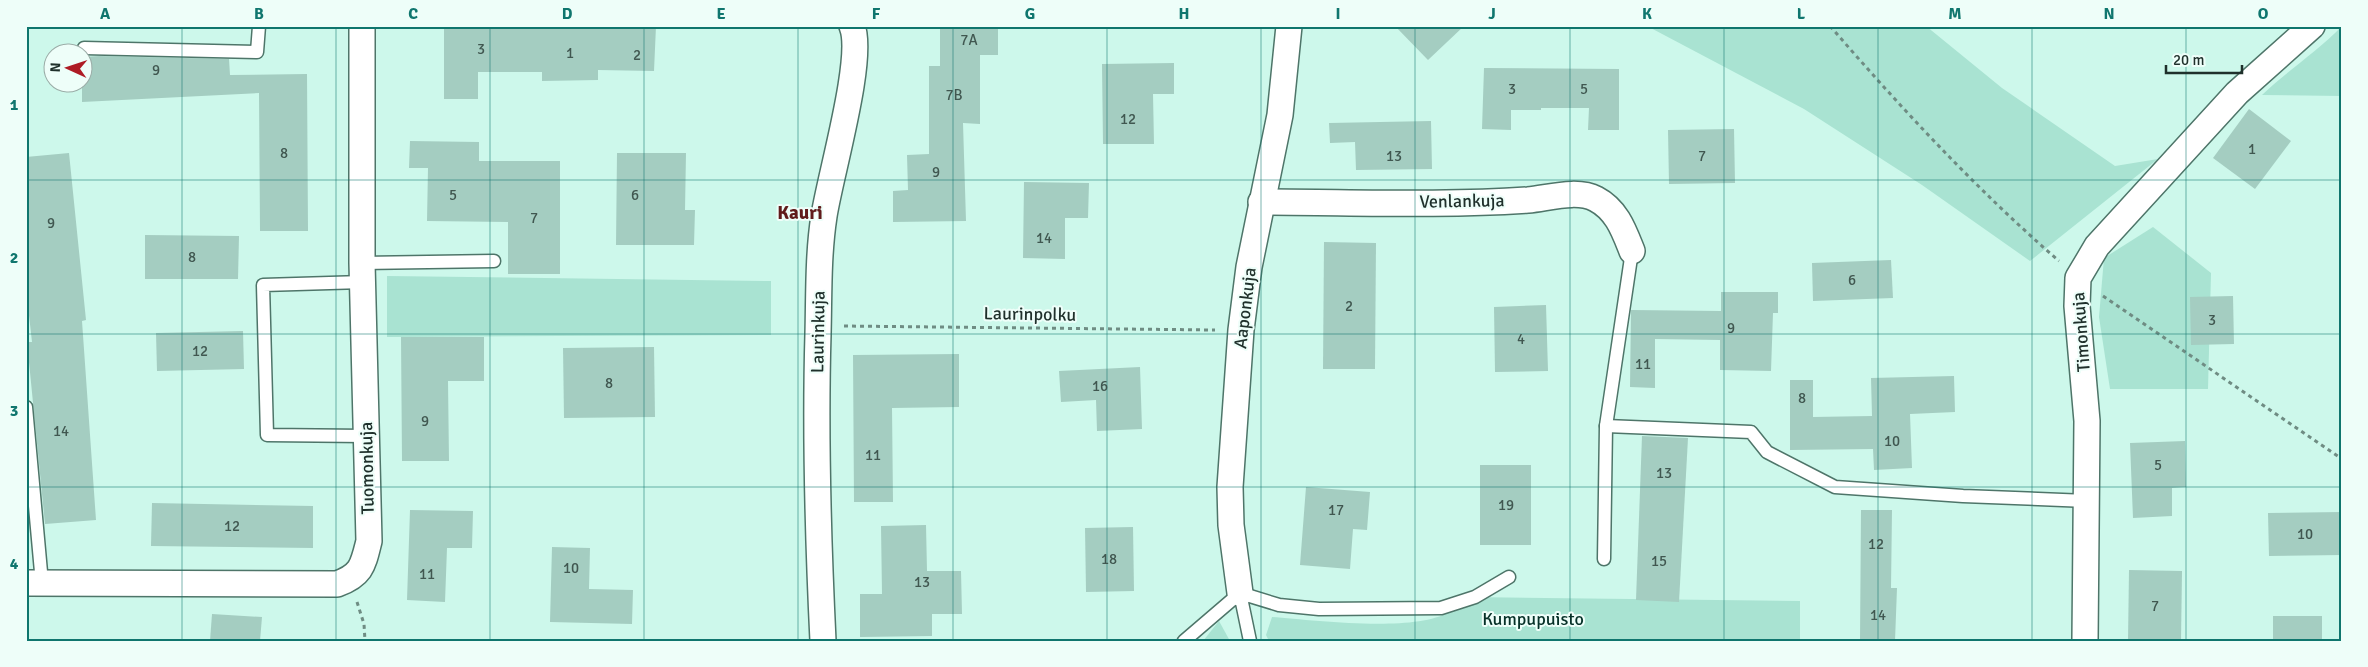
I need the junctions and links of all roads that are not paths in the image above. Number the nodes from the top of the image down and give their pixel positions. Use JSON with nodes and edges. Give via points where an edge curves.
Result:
{"nodes":[{"id":1,"x":259,"y":26,"type":"edge"},
{"id":2,"x":362,"y":26,"type":"edge"},
{"id":3,"x":852,"y":26,"type":"edge"},
{"id":4,"x":1289,"y":26,"type":"edge"},
{"id":5,"x":2312,"y":26,"type":"edge"},
{"id":6,"x":92,"y":48,"type":"edge"},
{"id":7,"x":1261,"y":202,"type":"junction"},
{"id":8,"x":1632,"y":251,"type":"joint"},
{"id":9,"x":494,"y":261,"type":"dead end"},
{"id":10,"x":362,"y":273,"type":"junction"},
{"id":11,"x":26,"y":407,"type":"edge"},
{"id":12,"x":1606,"y":426,"type":"junction"},
{"id":13,"x":366,"y":436,"type":"junction"},
{"id":14,"x":2087,"y":501,"type":"junction"},
{"id":15,"x":1604,"y":559,"type":"dead end"},
{"id":16,"x":1508,"y":578,"type":"dead end"},
{"id":17,"x":35,"y":583,"type":"edge"},
{"id":18,"x":1240,"y":593,"type":"junction"},
{"id":19,"x":823,"y":641,"type":"edge"},
{"id":20,"x":1184,"y":641,"type":"edge"},
{"id":21,"x":1250,"y":641,"type":"edge"},
{"id":22,"x":2085,"y":641,"type":"edge"}],
"edges":[{"from":1,"to":6,"type":"lane","via":[[257,52]]},
{"from":2,"to":10,"type":"street","name":"Tuomonkuja"},
{"from":3,"to":19,"type":"street","name":"Laurinkuja","via":[[855,32],[850,92],[824,218],[819,263],[817,514]]},
{"from":4,"to":7,"type":"street","name":"Aaponkuja","via":[[1280,115]]},
{"from":5,"to":14,"type":"street","name":"Timonkuja","via":[[2237,93],[2097,246],[2078,278],[2077,306],[2087,421]]},
{"from":7,"to":8,"type":"street","name":"Venlankuja","via":[[1482,202],[1575,194],[1595,198],[1611,209]]},
{"from":7,"to":18,"type":"street","name":"Aaponkuja","via":[[1241,330],[1230,487],[1231,525]]},
{"from":8,"to":12,"type":"lane"},
{"from":9,"to":10,"type":"lane"},
{"from":10,"to":13,"type":"street","name":"Tuomonkuja"},
{"from":10,"to":13,"type":"lane","via":[[262,285],[267,435]]},
{"from":11,"to":17,"type":"lane"},
{"from":12,"to":14,"type":"lane","via":[[1751,432],[1767,452],[1836,487]]},
{"from":12,"to":15,"type":"lane"},
{"from":13,"to":17,"type":"street","name":"Tuomonkuja","via":[[369,541],[360,570],[350,579],[337,584]]},
{"from":14,"to":22,"type":"street","name":"Timonkuja"},
{"from":16,"to":18,"type":"lane","via":[[1475,597],[1441,608],[1319,610],[1279,605]]},
{"from":18,"to":20,"type":"lane"},
{"from":18,"to":21,"type":"lane"}]}
